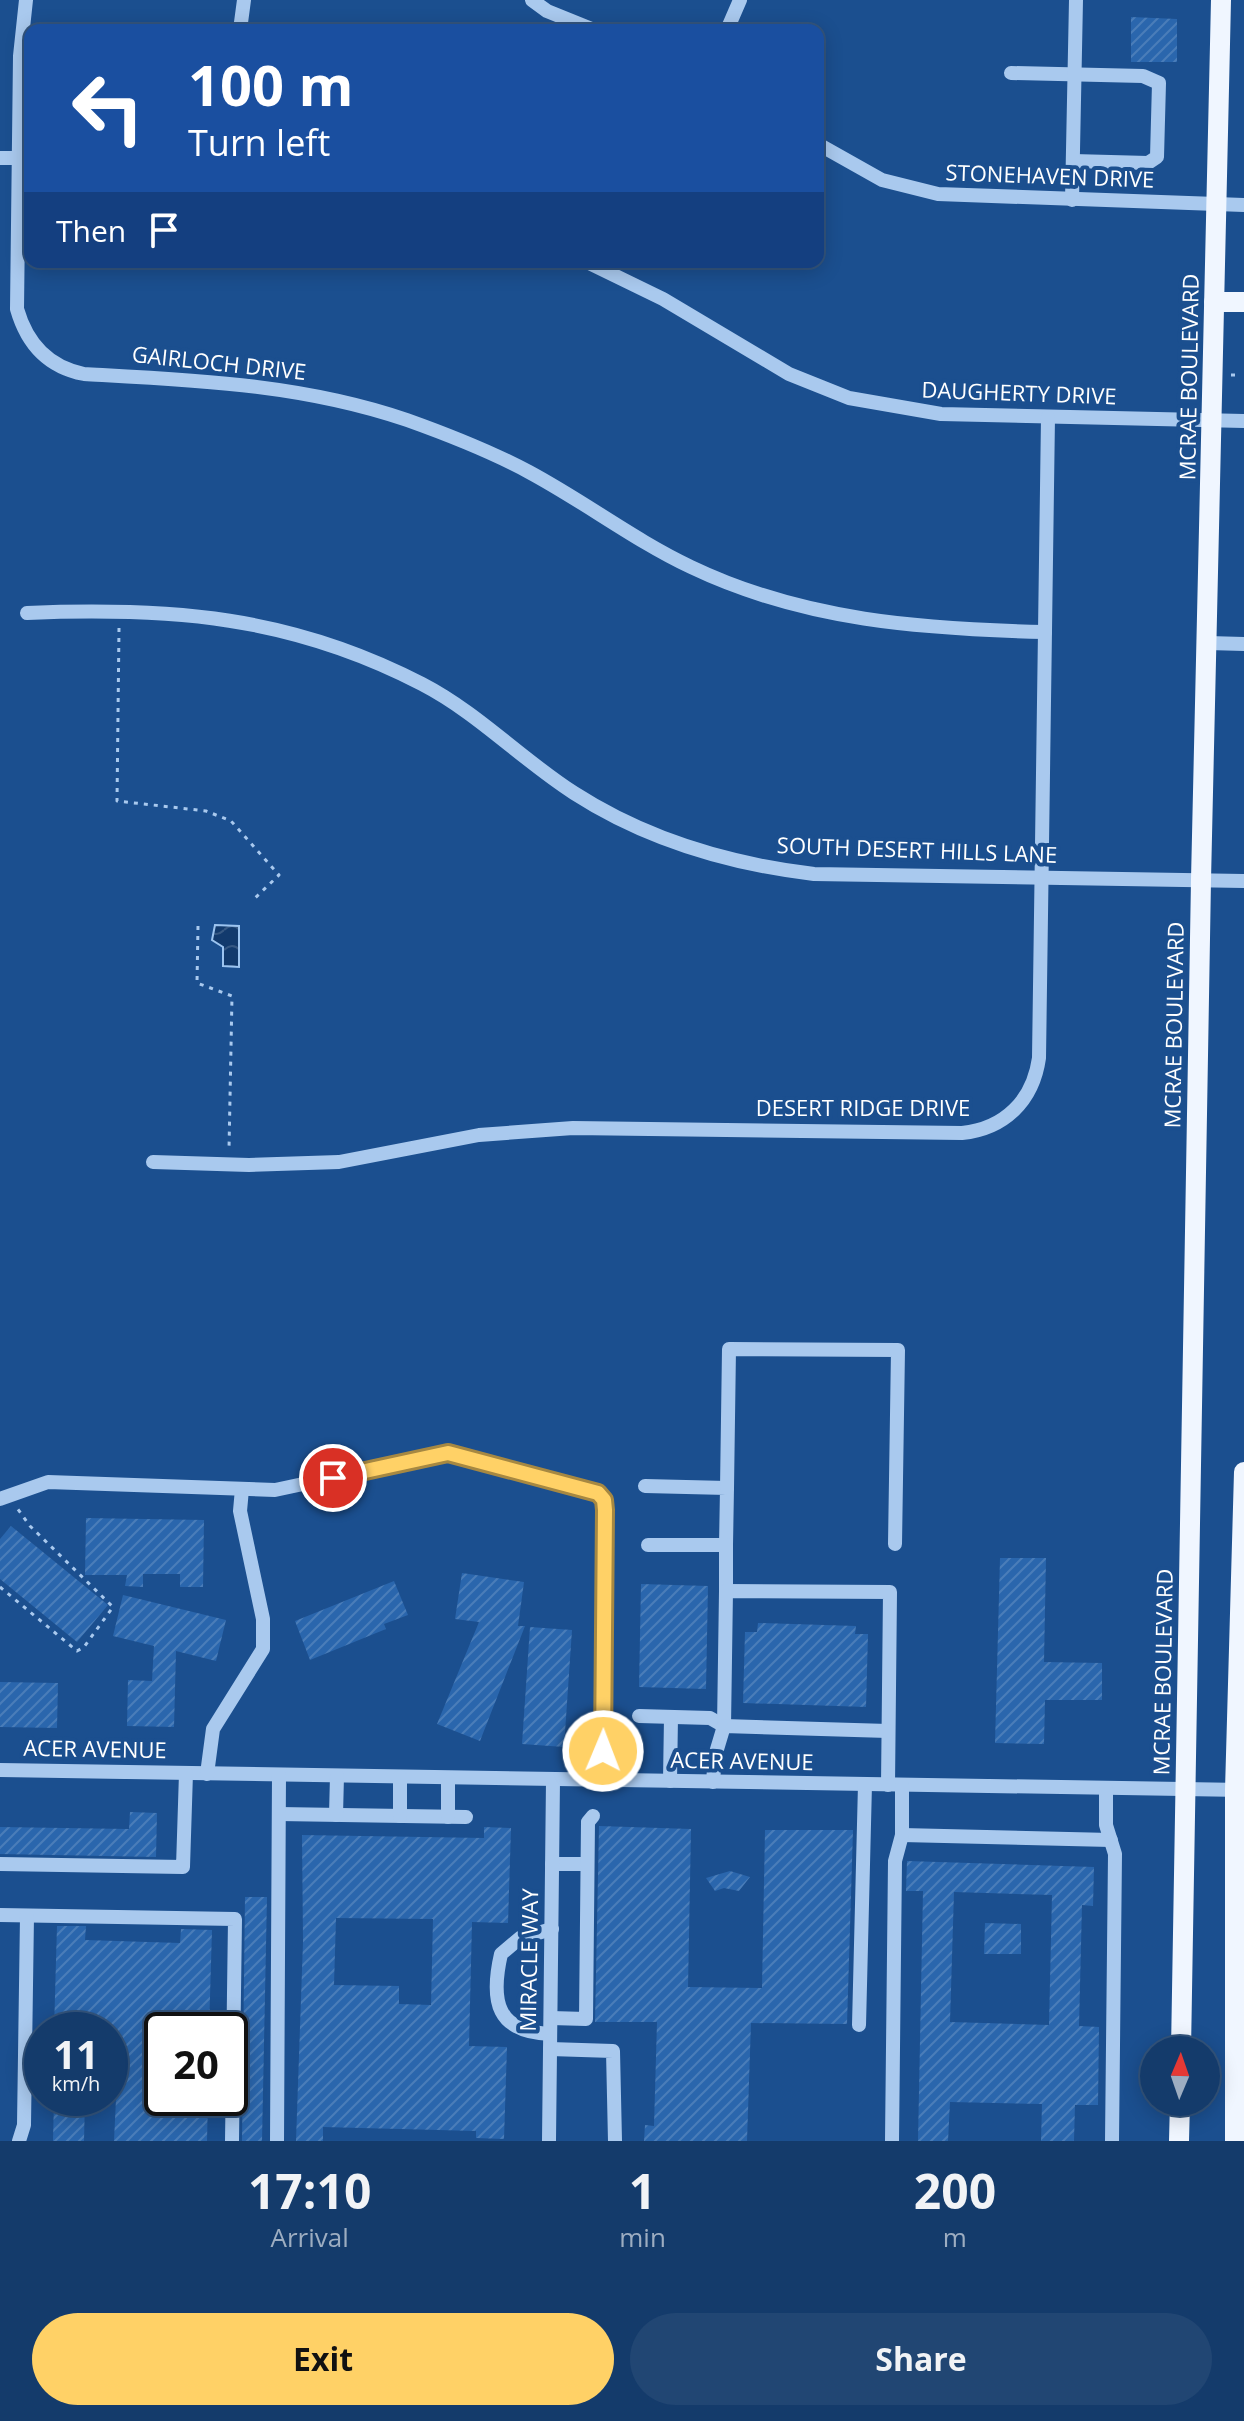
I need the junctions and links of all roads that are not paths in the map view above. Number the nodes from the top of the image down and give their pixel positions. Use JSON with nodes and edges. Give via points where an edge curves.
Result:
{"nodes":[{"id":1,"x":26,"y":0,"type":"edge"},
{"id":2,"x":244,"y":0,"type":"edge"},
{"id":3,"x":532,"y":0,"type":"edge"},
{"id":4,"x":740,"y":0,"type":"edge"},
{"id":5,"x":1076,"y":0,"type":"edge"},
{"id":6,"x":1221,"y":0,"type":"edge"},
{"id":7,"x":241,"y":24,"type":"edge"},
{"id":8,"x":579,"y":24,"type":"edge"},
{"id":9,"x":730,"y":24,"type":"edge"},
{"id":10,"x":1011,"y":73,"type":"dead end"},
{"id":11,"x":1074,"y":75,"type":"junction"},
{"id":12,"x":824,"y":148,"type":"edge"},
{"id":13,"x":0,"y":158,"type":"edge"},
{"id":14,"x":24,"y":158,"type":"edge"},
{"id":15,"x":1073,"y":161,"type":"junction"},
{"id":16,"x":1072,"y":200,"type":"junction"},
{"id":17,"x":1216,"y":204,"type":"junction"},
{"id":18,"x":1244,"y":205,"type":"edge"},
{"id":19,"x":599,"y":268,"type":"edge"},
{"id":20,"x":1214,"y":302,"type":"junction"},
{"id":21,"x":1244,"y":302,"type":"edge"},
{"id":22,"x":1048,"y":417,"type":"junction"},
{"id":23,"x":1212,"y":420,"type":"junction"},
{"id":24,"x":1244,"y":421,"type":"edge"},
{"id":25,"x":27,"y":613,"type":"dead end"},
{"id":26,"x":1045,"y":632,"type":"junction"},
{"id":27,"x":1208,"y":643,"type":"junction"},
{"id":28,"x":1244,"y":644,"type":"edge"},
{"id":29,"x":1044,"y":876,"type":"junction"},
{"id":30,"x":1201,"y":880,"type":"junction"},
{"id":31,"x":1244,"y":881,"type":"edge"},
{"id":32,"x":153,"y":1162,"type":"dead end"},
{"id":33,"x":1244,"y":1472,"type":"edge"},
{"id":34,"x":645,"y":1486,"type":"dead end"},
{"id":35,"x":727,"y":1488,"type":"junction"},
{"id":36,"x":242,"y":1489,"type":"junction"},
{"id":37,"x":4,"y":1497,"type":"edge"},
{"id":38,"x":895,"y":1544,"type":"dead end"},
{"id":39,"x":648,"y":1545,"type":"dead end"},
{"id":40,"x":726,"y":1545,"type":"junction"},
{"id":41,"x":726,"y":1591,"type":"junction"},
{"id":42,"x":1242,"y":1591,"type":"edge"},
{"id":43,"x":1241,"y":1688,"type":"edge"},
{"id":44,"x":639,"y":1716,"type":"dead end"},
{"id":45,"x":671,"y":1717,"type":"junction"},
{"id":46,"x":724,"y":1726,"type":"junction"},
{"id":47,"x":888,"y":1731,"type":"junction"},
{"id":48,"x":0,"y":1770,"type":"edge"},
{"id":49,"x":186,"y":1773,"type":"junction"},
{"id":50,"x":207,"y":1774,"type":"junction"},
{"id":51,"x":279,"y":1775,"type":"junction"},
{"id":52,"x":337,"y":1776,"type":"junction"},
{"id":53,"x":400,"y":1777,"type":"junction"},
{"id":54,"x":448,"y":1778,"type":"junction"},
{"id":55,"x":553,"y":1780,"type":"junction"},
{"id":56,"x":602,"y":1781,"type":"junction"},
{"id":57,"x":670,"y":1781,"type":"junction"},
{"id":58,"x":713,"y":1782,"type":"junction"},
{"id":59,"x":865,"y":1784,"type":"junction"},
{"id":60,"x":895,"y":1785,"type":"junction"},
{"id":61,"x":1106,"y":1789,"type":"junction"},
{"id":62,"x":1185,"y":1790,"type":"junction"},
{"id":63,"x":1240,"y":1790,"type":"edge"},
{"id":64,"x":279,"y":1814,"type":"junction"},
{"id":65,"x":336,"y":1815,"type":"junction"},
{"id":66,"x":400,"y":1816,"type":"junction"},
{"id":67,"x":593,"y":1816,"type":"dead end"},
{"id":68,"x":448,"y":1817,"type":"junction"},
{"id":69,"x":466,"y":1817,"type":"dead end"},
{"id":70,"x":902,"y":1835,"type":"junction"},
{"id":71,"x":1111,"y":1840,"type":"junction"},
{"id":72,"x":0,"y":1864,"type":"edge"},
{"id":73,"x":552,"y":1864,"type":"junction"},
{"id":74,"x":587,"y":1864,"type":"junction"},
{"id":75,"x":0,"y":1915,"type":"edge"},
{"id":76,"x":27,"y":1916,"type":"junction"},
{"id":77,"x":552,"y":1929,"type":"junction"},
{"id":78,"x":551,"y":2018,"type":"junction"},
{"id":79,"x":859,"y":2025,"type":"dead end"},
{"id":80,"x":1181,"y":2036,"type":"edge"},
{"id":81,"x":550,"y":2042,"type":"junction"},
{"id":82,"x":1180,"y":2116,"type":"edge"},
{"id":83,"x":19,"y":2141,"type":"edge"},
{"id":84,"x":232,"y":2141,"type":"edge"},
{"id":85,"x":277,"y":2141,"type":"edge"},
{"id":86,"x":549,"y":2141,"type":"edge"},
{"id":87,"x":615,"y":2141,"type":"edge"},
{"id":88,"x":892,"y":2141,"type":"edge"},
{"id":89,"x":1112,"y":2141,"type":"edge"},
{"id":90,"x":1179,"y":2141,"type":"edge"},
{"id":91,"x":1235,"y":2141,"type":"edge"}],
"edges":[{"from":1,"to":14,"type":"street","name":"GAIRLOCH DRIVE","via":[[20,56]]},
{"from":2,"to":7,"type":"street"},
{"from":3,"to":8,"type":"street"},
{"from":4,"to":9,"type":"street"},
{"from":5,"to":11,"type":"street"},
{"from":6,"to":17,"type":"main road","name":"MCRAE BOULEVARD"},
{"from":10,"to":11,"type":"street"},
{"from":11,"to":15,"type":"street"},
{"from":11,"to":15,"type":"street","via":[[1154,78],[1161,92],[1157,157],[1148,163]]},
{"from":12,"to":16,"type":"street","name":"STONEHAVEN DRIVE","via":[[902,187],[964,197]]},
{"from":13,"to":14,"type":"street"},
{"from":14,"to":26,"type":"street","name":"GAIRLOCH DRIVE","via":[[17,309],[40,353],[72,371],[273,387],[327,397],[481,449],[531,473],[650,546],[773,600],[900,626]]},
{"from":15,"to":16,"type":"street"},
{"from":16,"to":17,"type":"street","name":"STONEHAVEN DRIVE"},
{"from":17,"to":18,"type":"street","name":"STONEHAVEN DRIVE"},
{"from":17,"to":20,"type":"main road","name":"MCRAE BOULEVARD"},
{"from":19,"to":22,"type":"street","name":"DAUGHERTY DRIVE","via":[[663,299],[789,374],[849,398],[941,414]]},
{"from":20,"to":21,"type":"main road"},
{"from":20,"to":23,"type":"main road","name":"MCRAE BOULEVARD"},
{"from":22,"to":23,"type":"street","name":"DAUGHERTY DRIVE"},
{"from":22,"to":26,"type":"street","name":"DESERT RIDGE DRIVE"},
{"from":23,"to":24,"type":"street","name":"DAUGHERTY DRIVE"},
{"from":23,"to":27,"type":"main road","name":"MCRAE BOULEVARD"},
{"from":25,"to":29,"type":"street","name":"SOUTH DESERT HILLS LANE","via":[[207,616],[315,637],[366,657],[475,715],[574,793],[710,855],[814,874]]},
{"from":26,"to":29,"type":"street","name":"DESERT RIDGE DRIVE"},
{"from":27,"to":28,"type":"street"},
{"from":27,"to":30,"type":"main road","name":"MCRAE BOULEVARD"},
{"from":29,"to":30,"type":"street","name":"SOUTH DESERT HILLS LANE"},
{"from":29,"to":32,"type":"street","name":"DESERT RIDGE DRIVE","via":[[1037,1071],[1021,1104],[992,1127],[962,1133],[529,1130],[339,1162]]},
{"from":30,"to":31,"type":"street","name":"SOUTH DESERT HILLS LANE"},
{"from":30,"to":62,"type":"main road","name":"MCRAE BOULEVARD"},
{"from":33,"to":42,"type":"main road"},
{"from":34,"to":35,"type":"street"},
{"from":35,"to":38,"type":"street","via":[[729,1349],[898,1350]]},
{"from":35,"to":40,"type":"street"},
{"from":36,"to":37,"type":"street","via":[[48,1482]]},
{"from":36,"to":50,"type":"street","via":[[240,1511],[263,1619],[263,1649],[213,1729]]},
{"from":36,"to":56,"type":"street","via":[[275,1490],[448,1453],[598,1493],[605,1510]]},
{"from":39,"to":40,"type":"street"},
{"from":40,"to":41,"type":"street"},
{"from":41,"to":46,"type":"street"},
{"from":41,"to":47,"type":"street","via":[[890,1592]]},
{"from":42,"to":43,"type":"main road"},
{"from":43,"to":63,"type":"main road"},
{"from":44,"to":45,"type":"street"},
{"from":45,"to":46,"type":"street","via":[[710,1718]]},
{"from":45,"to":57,"type":"street"},
{"from":46,"to":47,"type":"street"},
{"from":46,"to":58,"type":"street"},
{"from":47,"to":60,"type":"street"},
{"from":48,"to":49,"type":"street","name":"ACER AVENUE"},
{"from":49,"to":50,"type":"street","name":"ACER AVENUE"},
{"from":49,"to":72,"type":"street","via":[[183,1867]]},
{"from":50,"to":51,"type":"street","name":"ACER AVENUE"},
{"from":51,"to":52,"type":"street","name":"ACER AVENUE"},
{"from":51,"to":64,"type":"street"},
{"from":52,"to":53,"type":"street","name":"ACER AVENUE"},
{"from":52,"to":65,"type":"street"},
{"from":53,"to":54,"type":"street","name":"ACER AVENUE"},
{"from":53,"to":66,"type":"street"},
{"from":54,"to":55,"type":"street","name":"ACER AVENUE"},
{"from":54,"to":68,"type":"street"},
{"from":55,"to":56,"type":"street","name":"ACER AVENUE"},
{"from":55,"to":73,"type":"street","name":"MIRACLE WAY"},
{"from":56,"to":57,"type":"street","name":"ACER AVENUE"},
{"from":57,"to":58,"type":"street","name":"ACER AVENUE"},
{"from":58,"to":59,"type":"street","name":"ACER AVENUE"},
{"from":59,"to":60,"type":"street","name":"ACER AVENUE"},
{"from":59,"to":79,"type":"street"},
{"from":60,"to":61,"type":"street","name":"ACER AVENUE"},
{"from":60,"to":70,"type":"street"},
{"from":61,"to":62,"type":"street","name":"ACER AVENUE"},
{"from":61,"to":71,"type":"street"},
{"from":62,"to":63,"type":"street","name":"ACER AVENUE"},
{"from":62,"to":80,"type":"main road","name":"MCRAE BOULEVARD"},
{"from":63,"to":91,"type":"main road"},
{"from":64,"to":65,"type":"street"},
{"from":64,"to":85,"type":"street"},
{"from":65,"to":66,"type":"street"},
{"from":66,"to":68,"type":"street"},
{"from":67,"to":74,"type":"street","via":[[588,1822]]},
{"from":68,"to":69,"type":"street"},
{"from":70,"to":71,"type":"street"},
{"from":70,"to":88,"type":"street","via":[[895,1861]]},
{"from":71,"to":89,"type":"street"},
{"from":73,"to":74,"type":"street"},
{"from":73,"to":77,"type":"street","name":"MIRACLE WAY"},
{"from":74,"to":78,"type":"street","via":[[586,2019]]},
{"from":75,"to":76,"type":"street"},
{"from":76,"to":83,"type":"street","via":[[24,2125]]},
{"from":76,"to":84,"type":"street","via":[[235,1919]]},
{"from":77,"to":78,"type":"street","name":"MIRACLE WAY"},
{"from":77,"to":81,"type":"street","via":[[520,1938],[501,1954],[498,1997],[508,2022]]},
{"from":78,"to":81,"type":"street","name":"MIRACLE WAY"},
{"from":81,"to":86,"type":"street","name":"MIRACLE WAY"},
{"from":81,"to":87,"type":"street","via":[[613,2051]]},
{"from":82,"to":90,"type":"main road"}]}
